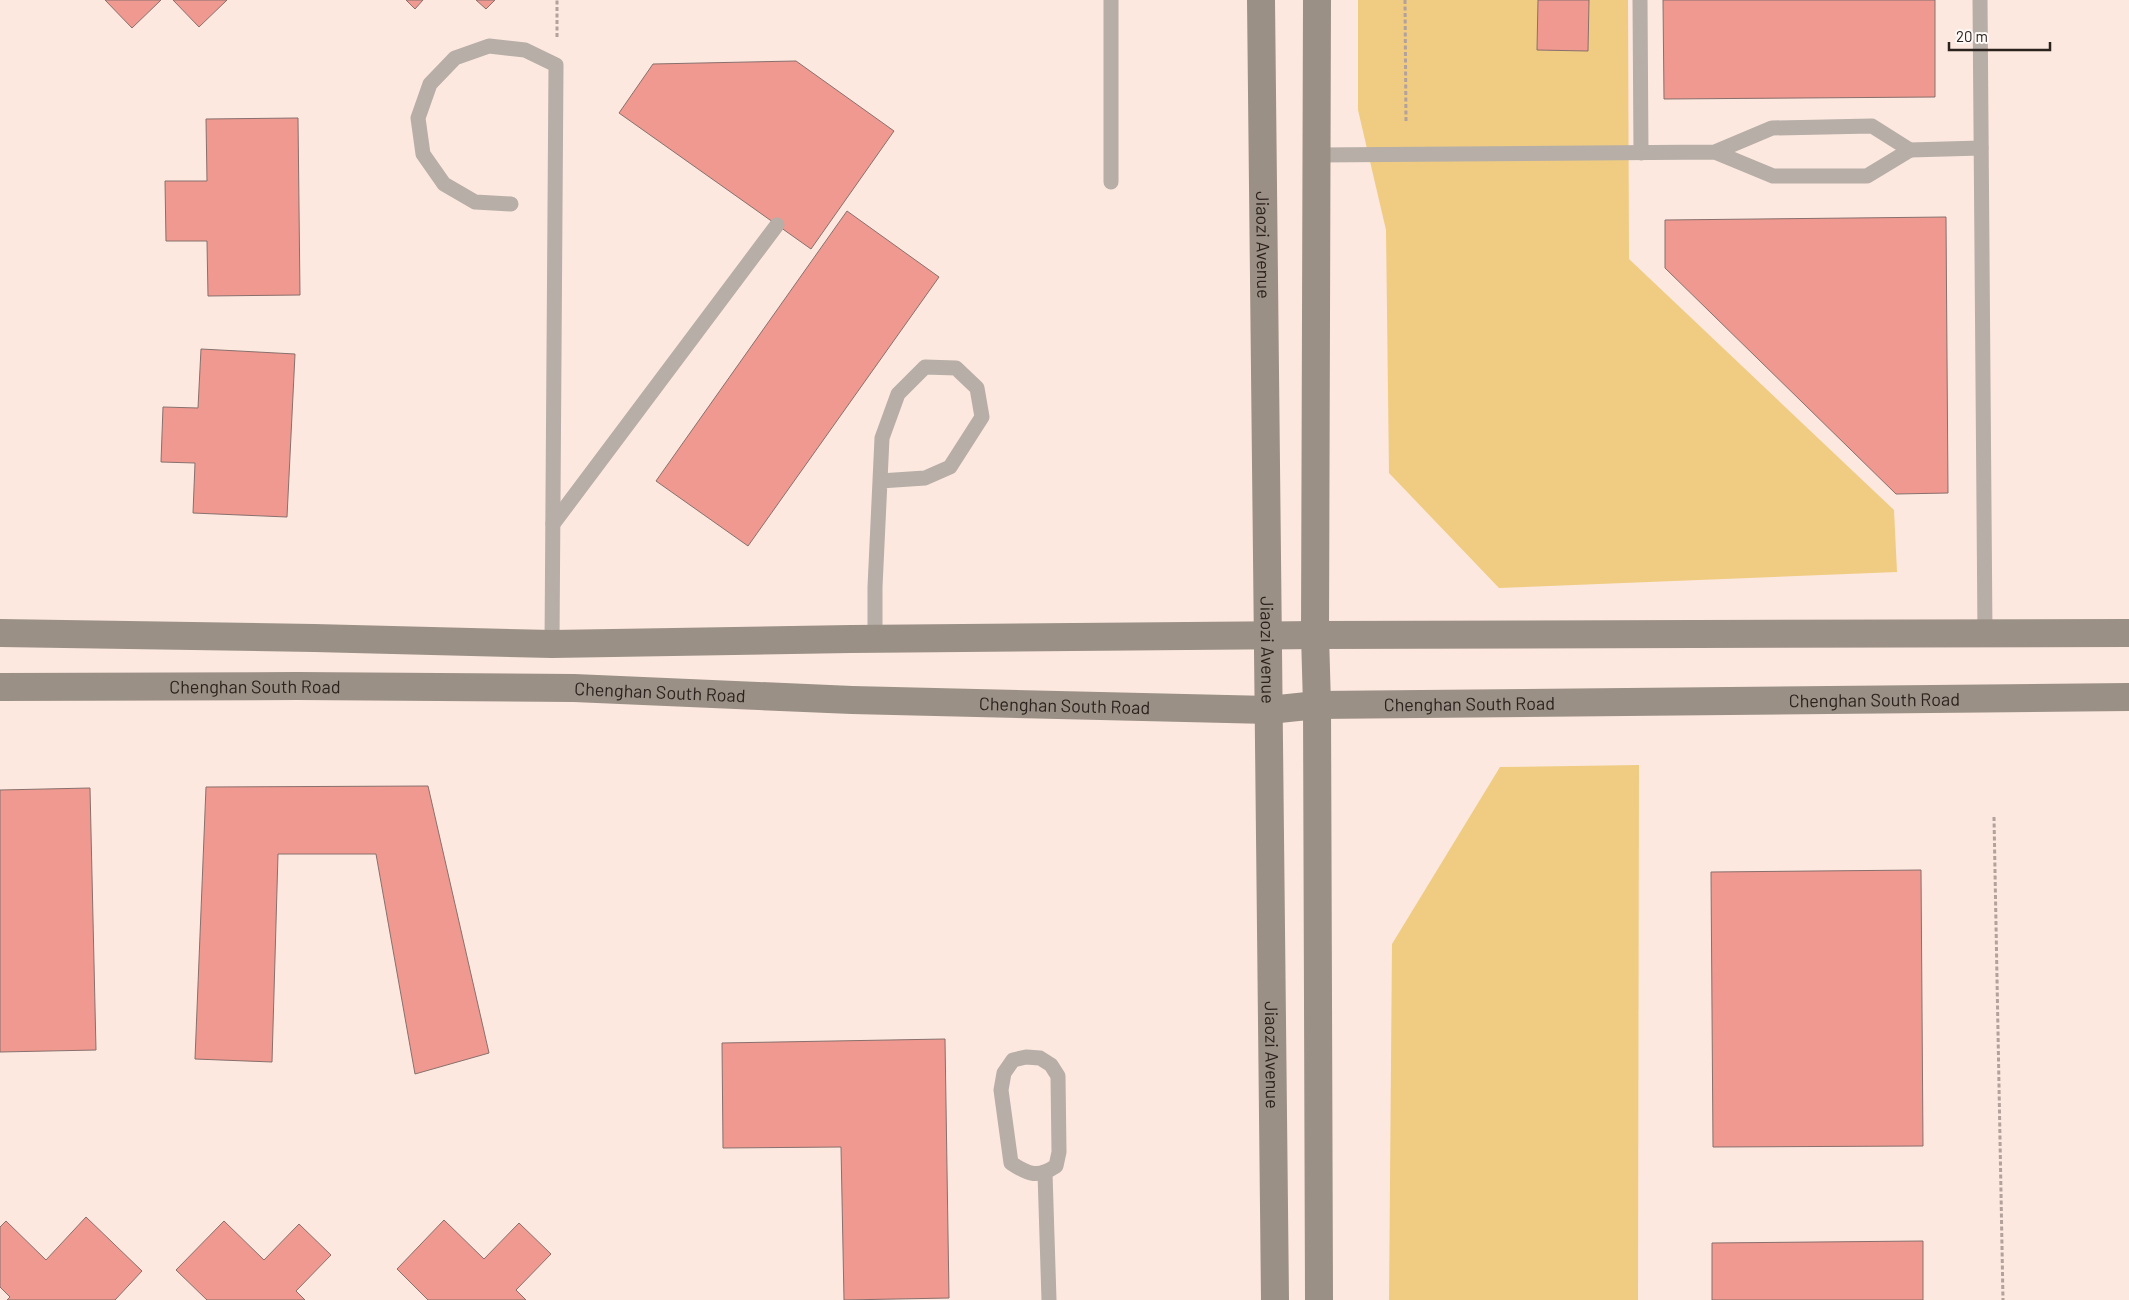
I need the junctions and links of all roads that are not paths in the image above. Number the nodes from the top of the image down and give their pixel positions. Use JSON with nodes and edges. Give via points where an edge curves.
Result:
{"nodes":[{"id":1,"x":1111,"y":0,"type":"edge"},
{"id":2,"x":1261,"y":0,"type":"edge"},
{"id":3,"x":1318,"y":0,"type":"edge"},
{"id":4,"x":1640,"y":0,"type":"edge"},
{"id":5,"x":1980,"y":0,"type":"edge"},
{"id":6,"x":1981,"y":148,"type":"junction"},
{"id":7,"x":1910,"y":150,"type":"junction"},
{"id":8,"x":1715,"y":152,"type":"junction"},
{"id":9,"x":1642,"y":153,"type":"junction"},
{"id":10,"x":1317,"y":155,"type":"junction"},
{"id":11,"x":1111,"y":182,"type":"dead end"},
{"id":12,"x":511,"y":204,"type":"dead end"},
{"id":13,"x":776,"y":225,"type":"dead end"},
{"id":14,"x":880,"y":481,"type":"junction"},
{"id":15,"x":554,"y":524,"type":"junction"},
{"id":16,"x":0,"y":633,"type":"edge"},
{"id":17,"x":1985,"y":634,"type":"junction"},
{"id":18,"x":2129,"y":634,"type":"edge"},
{"id":19,"x":1315,"y":635,"type":"junction"},
{"id":20,"x":1268,"y":636,"type":"junction"},
{"id":21,"x":876,"y":639,"type":"junction"},
{"id":22,"x":552,"y":644,"type":"junction"},
{"id":23,"x":0,"y":687,"type":"edge"},
{"id":24,"x":2129,"y":697,"type":"edge"},
{"id":25,"x":1317,"y":705,"type":"junction"},
{"id":26,"x":1269,"y":710,"type":"junction"},
{"id":27,"x":1045,"y":1173,"type":"junction"},
{"id":28,"x":1049,"y":1300,"type":"edge"},
{"id":29,"x":1275,"y":1300,"type":"edge"},
{"id":30,"x":1319,"y":1300,"type":"edge"}],
"edges":[{"from":1,"to":11,"type":"lane"},
{"from":2,"to":20,"type":"main road","name":"Jiaozi Avenue"},
{"from":3,"to":10,"type":"main road"},
{"from":4,"to":9,"type":"lane"},
{"from":5,"to":6,"type":"lane"},
{"from":6,"to":7,"type":"lane"},
{"from":6,"to":17,"type":"lane"},
{"from":7,"to":8,"type":"lane","via":[[1872,126],[1772,128]]},
{"from":7,"to":8,"type":"lane","via":[[1867,176],[1773,176]]},
{"from":8,"to":9,"type":"lane"},
{"from":9,"to":10,"type":"lane"},
{"from":10,"to":19,"type":"main road"},
{"from":12,"to":15,"type":"lane","via":[[475,202],[444,184],[423,154],[418,118],[430,84],[455,58],[489,46],[525,50],[556,65]]},
{"from":13,"to":15,"type":"lane"},
{"from":14,"to":14,"type":"lane","via":[[882,438],[898,394],[925,367],[956,368],[977,388],[982,418],[950,467],[925,478]]},
{"from":14,"to":21,"type":"lane"},
{"from":15,"to":22,"type":"lane"},
{"from":16,"to":22,"type":"main road"},
{"from":17,"to":18,"type":"main road"},
{"from":17,"to":19,"type":"main road"},
{"from":19,"to":20,"type":"main road"},
{"from":19,"to":25,"type":"main road"},
{"from":20,"to":21,"type":"main road"},
{"from":20,"to":26,"type":"main road","name":"Jiaozi Avenue"},
{"from":21,"to":22,"type":"main road"},
{"from":23,"to":26,"type":"main road","name":"Chenghan South Road","via":[[574,688],[852,700]]},
{"from":24,"to":25,"type":"main road","name":"Chenghan South Road"},
{"from":25,"to":26,"type":"main road","name":"Chenghan South Road"},
{"from":25,"to":30,"type":"main road"},
{"from":26,"to":29,"type":"main road","name":"Jiaozi Avenue"},
{"from":27,"to":27,"type":"lane","via":[[1056,1166],[1059,1152],[1058,1076],[1051,1065],[1040,1058],[1026,1056],[1013,1060],[1004,1073],[1001,1090],[1011,1163],[1024,1172]]},
{"from":27,"to":28,"type":"lane"}]}
